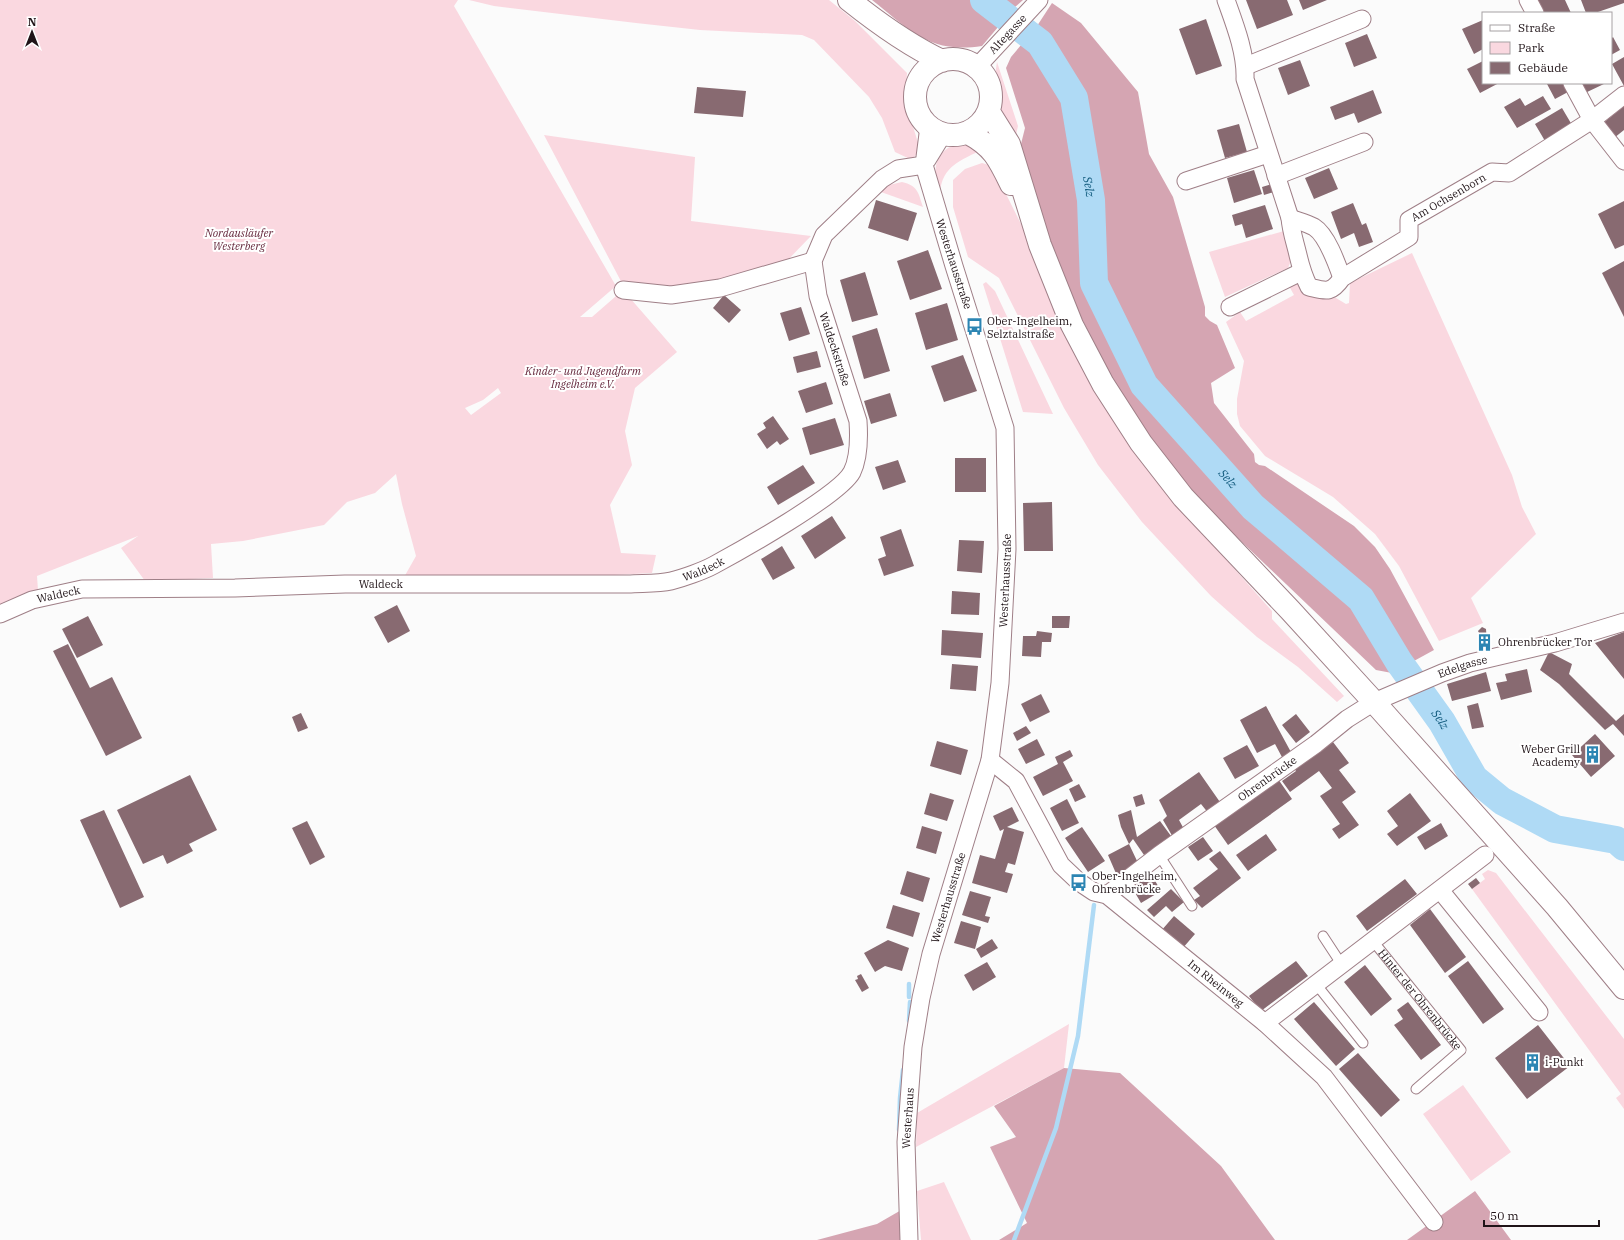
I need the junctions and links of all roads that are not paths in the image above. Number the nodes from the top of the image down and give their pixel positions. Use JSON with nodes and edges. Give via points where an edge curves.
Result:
{"nodes":[{"id":1,"x":849,"y":0,"type":"edge"},
{"id":2,"x":1039,"y":0,"type":"edge"},
{"id":3,"x":1226,"y":0,"type":"edge"},
{"id":4,"x":1528,"y":0,"type":"edge"},
{"id":5,"x":1534,"y":12,"type":"edge"},
{"id":6,"x":868,"y":16,"type":"junction"},
{"id":7,"x":1362,"y":19,"type":"dead end"},
{"id":8,"x":942,"y":61,"type":"junction"},
{"id":9,"x":1246,"y":66,"type":"junction"},
{"id":10,"x":977,"y":67,"type":"junction"},
{"id":11,"x":921,"y":78,"type":"junction"},
{"id":12,"x":1573,"y":84,"type":"edge"},
{"id":13,"x":1624,"y":95,"type":"edge"},
{"id":14,"x":989,"y":112,"type":"junction"},
{"id":15,"x":1592,"y":120,"type":"junction"},
{"id":16,"x":936,"y":130,"type":"junction"},
{"id":17,"x":968,"y":132,"type":"junction"},
{"id":18,"x":1364,"y":142,"type":"dead end"},
{"id":19,"x":1268,"y":154,"type":"junction"},
{"id":20,"x":1624,"y":161,"type":"edge"},
{"id":21,"x":924,"y":165,"type":"junction"},
{"id":22,"x":1276,"y":176,"type":"junction"},
{"id":23,"x":1186,"y":181,"type":"dead end"},
{"id":24,"x":1290,"y":218,"type":"junction"},
{"id":25,"x":1040,"y":245,"type":"junction"},
{"id":26,"x":812,"y":261,"type":"junction"},
{"id":27,"x":1301,"y":272,"type":"junction"},
{"id":28,"x":1342,"y":278,"type":"junction"},
{"id":29,"x":623,"y":290,"type":"dead end"},
{"id":30,"x":1230,"y":306,"type":"dead end"},
{"id":31,"x":757,"y":540,"type":"joint"},
{"id":32,"x":0,"y":614,"type":"edge"},
{"id":33,"x":1624,"y":622,"type":"edge"},
{"id":34,"x":1374,"y":702,"type":"junction"},
{"id":35,"x":990,"y":760,"type":"junction"},
{"id":36,"x":1159,"y":855,"type":"junction"},
{"id":37,"x":1485,"y":855,"type":"dead end"},
{"id":38,"x":1440,"y":890,"type":"junction"},
{"id":39,"x":1107,"y":895,"type":"junction"},
{"id":40,"x":1192,"y":906,"type":"dead end"},
{"id":41,"x":1323,"y":936,"type":"dead end"},
{"id":42,"x":1373,"y":941,"type":"junction"},
{"id":43,"x":1342,"y":965,"type":"junction"},
{"id":44,"x":1316,"y":984,"type":"junction"},
{"id":45,"x":1624,"y":988,"type":"edge"},
{"id":46,"x":921,"y":998,"type":"joint"},
{"id":47,"x":1539,"y":1012,"type":"dead end"},
{"id":48,"x":1265,"y":1023,"type":"junction"},
{"id":49,"x":1363,"y":1043,"type":"dead end"},
{"id":50,"x":1416,"y":1089,"type":"dead end"},
{"id":51,"x":1434,"y":1222,"type":"dead end"},
{"id":52,"x":909,"y":1240,"type":"edge"}],
"edges":[{"from":1,"to":6,"type":"main road"},
{"from":2,"to":10,"type":"street","name":"Altegasse"},
{"from":3,"to":9,"type":"street","name":"Am Ochsenborn"},
{"from":4,"to":5,"type":"street"},
{"from":6,"to":8,"type":"main road","via":[[909,44]]},
{"from":6,"to":11,"type":"main road","via":[[897,45]]},
{"from":7,"to":9,"type":"street"},
{"from":8,"to":10,"type":"main road","via":[[960,60]]},
{"from":8,"to":11,"type":"main road","via":[[928,69]]},
{"from":9,"to":19,"type":"street","name":"Am Ochsenborn","via":[[1245,79]]},
{"from":10,"to":14,"type":"main road","via":[[985,76],[990,88]]},
{"from":11,"to":16,"type":"main road","via":[[916,92],[916,107],[924,121]]},
{"from":12,"to":15,"type":"street"},
{"from":13,"to":15,"type":"street"},
{"from":14,"to":17,"type":"main road","via":[[979,126]]},
{"from":14,"to":25,"type":"main road","via":[[1008,144]]},
{"from":15,"to":20,"type":"street"},
{"from":15,"to":28,"type":"street","name":"Am Ochsenborn","via":[[1509,173],[1492,172],[1408,220],[1409,237]]},
{"from":16,"to":17,"type":"main road","via":[[956,135]]},
{"from":16,"to":21,"type":"street"},
{"from":17,"to":25,"type":"main road","via":[[993,151]]},
{"from":18,"to":22,"type":"street"},
{"from":19,"to":22,"type":"street","name":"Am Ochsenborn"},
{"from":19,"to":23,"type":"street"},
{"from":21,"to":26,"type":"street","via":[[898,169],[882,179],[824,235]]},
{"from":21,"to":35,"type":"street","name":"Westerhausstraße","via":[[1005,428],[1007,549],[1000,683]]},
{"from":22,"to":24,"type":"street","name":"Am Ochsenborn"},
{"from":24,"to":27,"type":"street","name":"Am Ochsenborn"},
{"from":24,"to":28,"type":"street","via":[[1314,227],[1321,234],[1336,260]]},
{"from":25,"to":34,"type":"main road","via":[[1087,355],[1140,443],[1183,497]]},
{"from":26,"to":29,"type":"street","via":[[720,288],[672,295]]},
{"from":26,"to":31,"type":"street","name":"Waldeckstraße","via":[[818,296],[858,422],[860,442],[852,473],[836,489]]},
{"from":27,"to":28,"type":"street","name":"Am Ochsenborn","via":[[1309,287],[1326,291],[1334,289]]},
{"from":27,"to":30,"type":"street"},
{"from":31,"to":32,"type":"street","name":"Waldeck","via":[[712,566],[671,581],[628,584],[345,584],[82,589],[32,600]]},
{"from":33,"to":34,"type":"street","name":"Edelgasse","via":[[1555,643],[1470,663]]},
{"from":34,"to":36,"type":"street","name":"Ohrenbrücke"},
{"from":34,"to":45,"type":"main road","via":[[1557,907]]},
{"from":35,"to":39,"type":"street","name":"Im Rheinweg","via":[[1016,781],[1061,864],[1079,882],[1094,892]]},
{"from":35,"to":46,"type":"street","name":"Westerhausstraße","via":[[931,954]]},
{"from":36,"to":39,"type":"street","name":"Ohrenbrücke"},
{"from":36,"to":40,"type":"lane"},
{"from":37,"to":38,"type":"street","name":"Hinter der Ohrenbrücke"},
{"from":38,"to":42,"type":"street","name":"Hinter der Ohrenbrücke"},
{"from":38,"to":47,"type":"street"},
{"from":39,"to":48,"type":"street","name":"Im Rheinweg"},
{"from":41,"to":43,"type":"lane"},
{"from":42,"to":43,"type":"street","name":"Hinter der Ohrenbrücke"},
{"from":42,"to":50,"type":"lane","name":"Hinter der Ohrenbrücke","via":[[1461,1050]]},
{"from":43,"to":44,"type":"street","name":"Hinter der Ohrenbrücke"},
{"from":44,"to":48,"type":"street","name":"Hinter der Ohrenbrücke"},
{"from":44,"to":49,"type":"lane"},
{"from":46,"to":52,"type":"street","name":"Westerhaus","via":[[913,1047],[906,1142]]},
{"from":48,"to":51,"type":"street","name":"Im Rheinweg","via":[[1324,1077]]}]}
